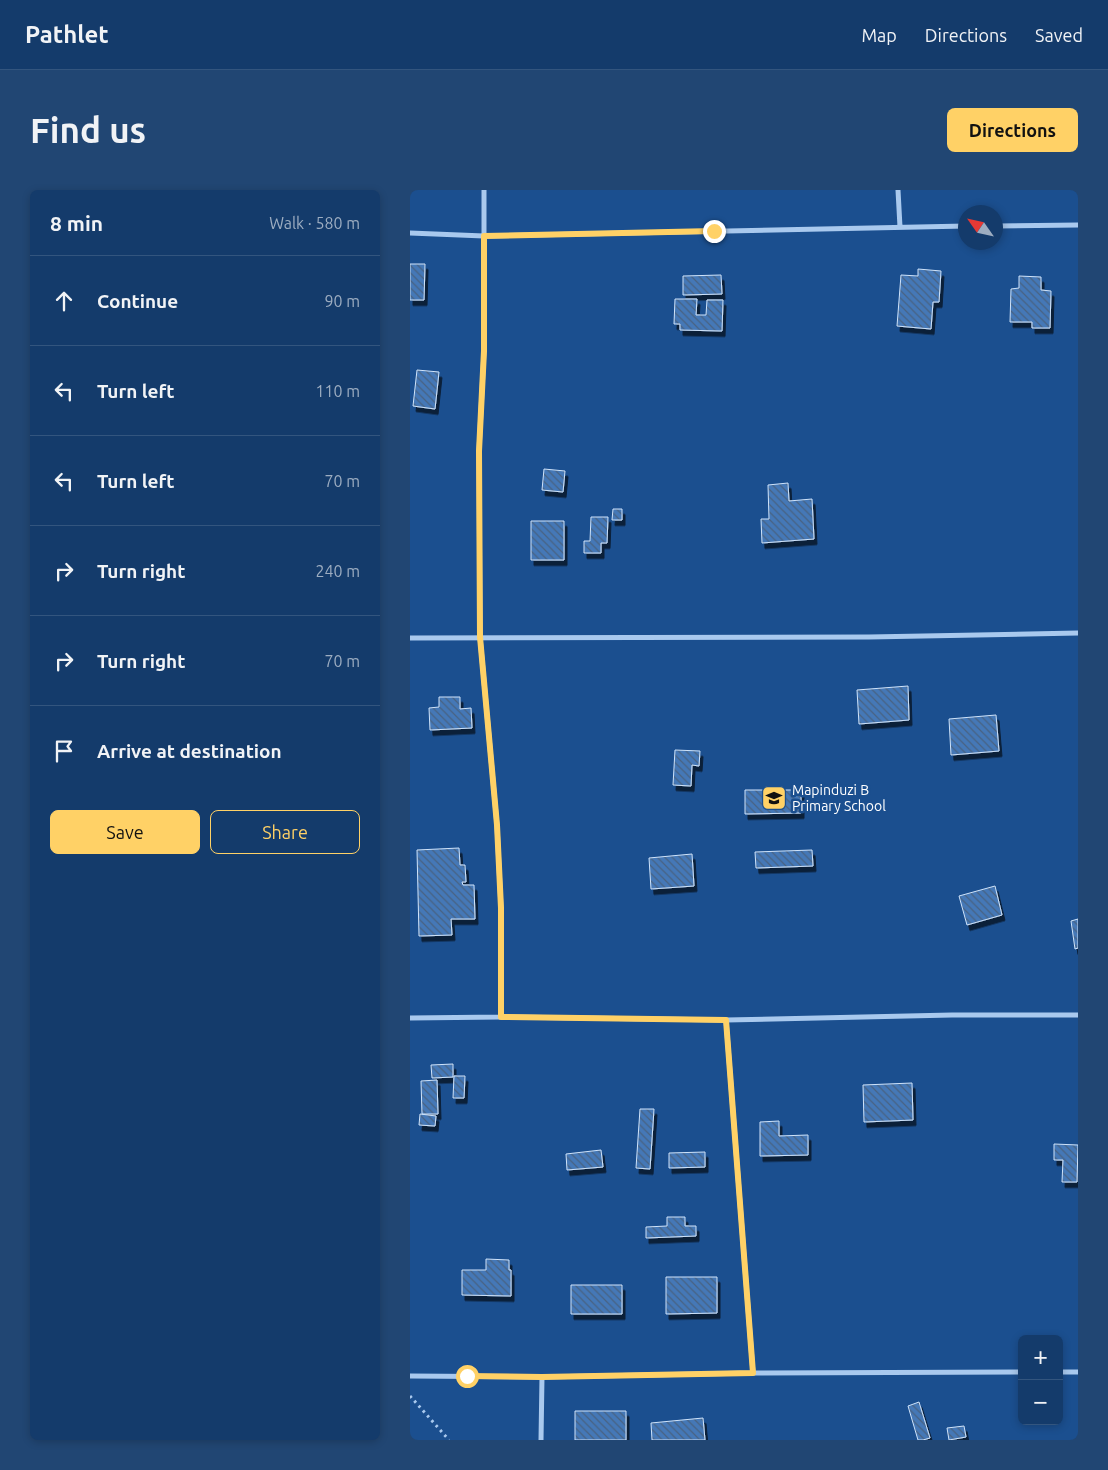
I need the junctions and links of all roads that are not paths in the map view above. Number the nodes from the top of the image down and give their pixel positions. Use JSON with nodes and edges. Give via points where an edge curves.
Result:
{"nodes":[{"id":1,"x":484,"y":190,"type":"edge"},
{"id":2,"x":898,"y":190,"type":"edge"},
{"id":3,"x":1078,"y":224,"type":"edge"},
{"id":4,"x":958,"y":226,"type":"edge"},
{"id":5,"x":1003,"y":226,"type":"edge"},
{"id":6,"x":900,"y":227,"type":"junction"},
{"id":7,"x":410,"y":233,"type":"edge"},
{"id":8,"x":484,"y":236,"type":"junction"},
{"id":9,"x":1078,"y":633,"type":"edge"},
{"id":10,"x":480,"y":637,"type":"junction"},
{"id":11,"x":410,"y":638,"type":"edge"},
{"id":12,"x":1078,"y":1015,"type":"edge"},
{"id":13,"x":501,"y":1017,"type":"junction"},
{"id":14,"x":410,"y":1018,"type":"edge"},
{"id":15,"x":726,"y":1020,"type":"junction"},
{"id":16,"x":1018,"y":1372,"type":"edge"},
{"id":17,"x":1063,"y":1372,"type":"edge"},
{"id":18,"x":1078,"y":1372,"type":"edge"},
{"id":19,"x":753,"y":1373,"type":"junction"},
{"id":20,"x":410,"y":1376,"type":"edge"},
{"id":21,"x":542,"y":1377,"type":"junction"},
{"id":22,"x":541,"y":1440,"type":"edge"}],
"edges":[{"from":1,"to":8,"type":"street"},
{"from":2,"to":6,"type":"street"},
{"from":3,"to":5,"type":"street"},
{"from":4,"to":6,"type":"street"},
{"from":6,"to":8,"type":"street"},
{"from":7,"to":8,"type":"street"},
{"from":8,"to":10,"type":"street","via":[[484,351],[479,451]]},
{"from":9,"to":10,"type":"street","via":[[869,637]]},
{"from":10,"to":11,"type":"street"},
{"from":10,"to":13,"type":"street","via":[[497,825]]},
{"from":12,"to":15,"type":"street"},
{"from":13,"to":14,"type":"street"},
{"from":13,"to":15,"type":"street"},
{"from":15,"to":19,"type":"street"},
{"from":16,"to":19,"type":"street"},
{"from":17,"to":18,"type":"street"},
{"from":19,"to":21,"type":"street"},
{"from":20,"to":21,"type":"street"},
{"from":21,"to":22,"type":"street"}]}
